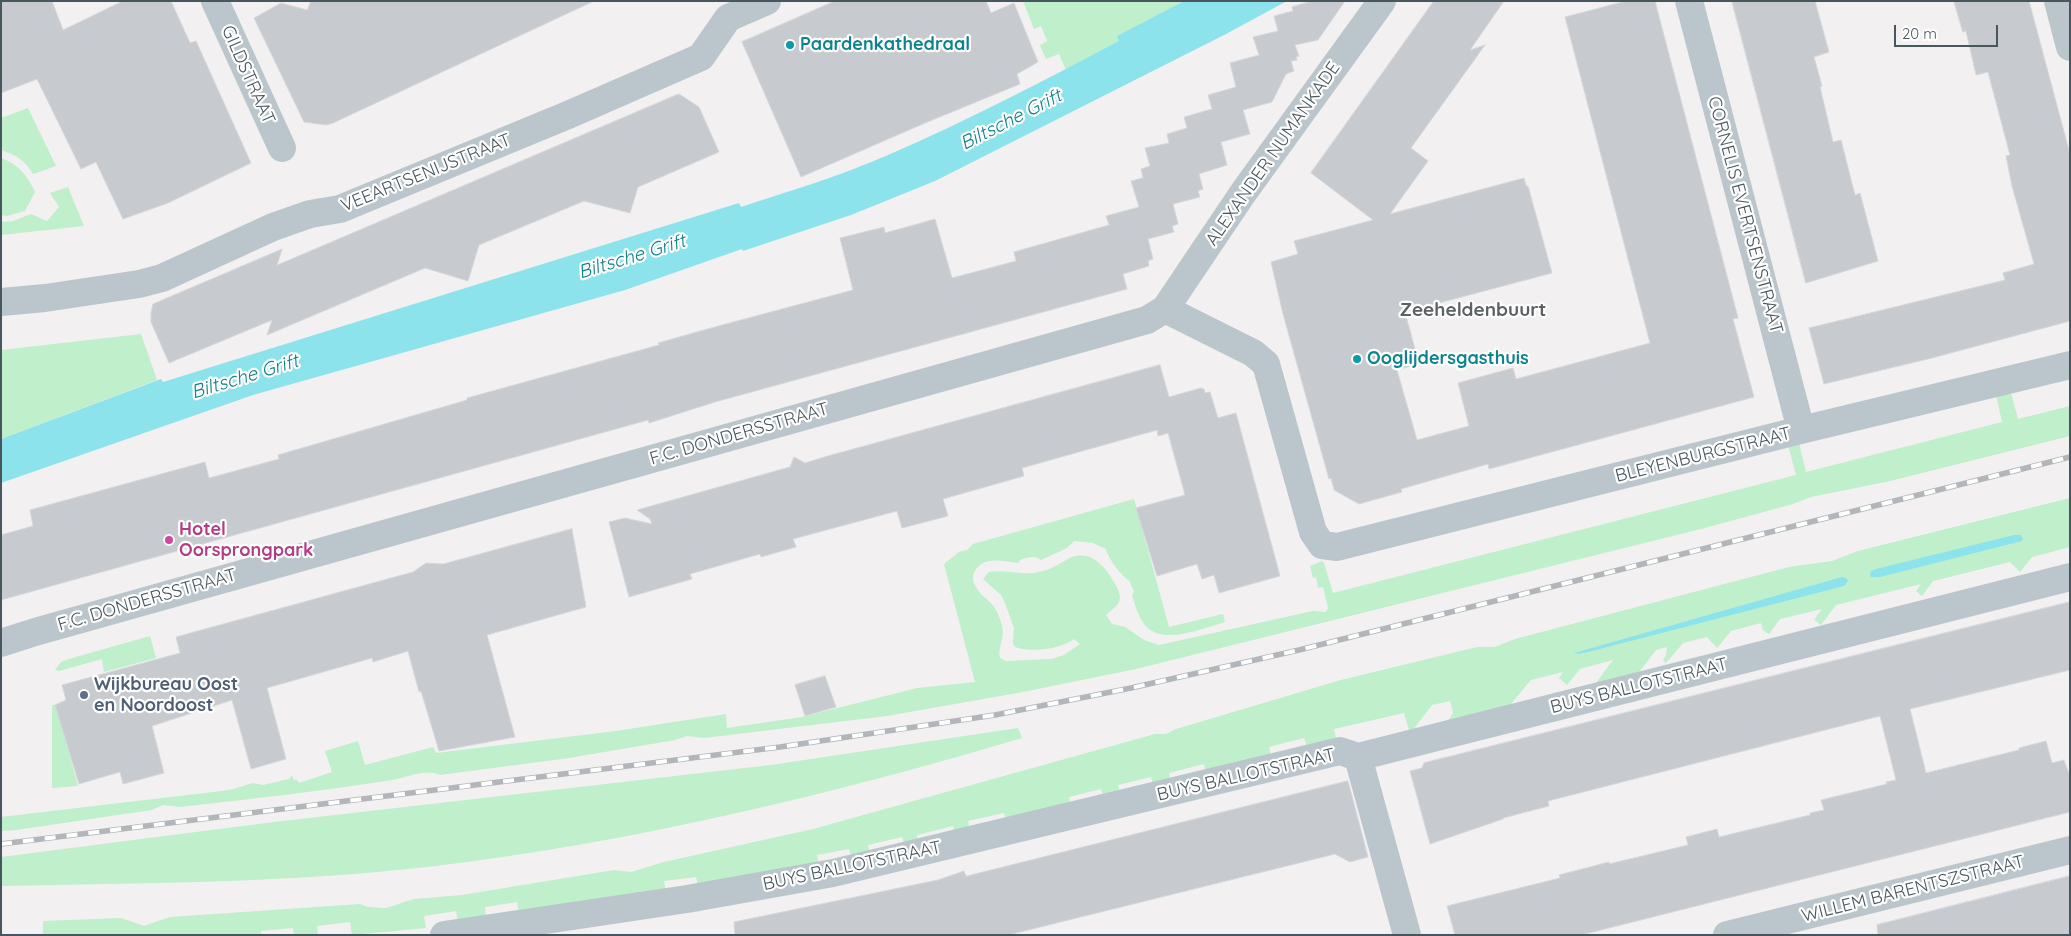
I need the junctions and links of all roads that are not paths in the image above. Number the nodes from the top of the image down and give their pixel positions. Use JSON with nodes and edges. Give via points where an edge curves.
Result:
{"nodes":[{"id":1,"x":215,"y":1,"type":"edge"},
{"id":2,"x":767,"y":1,"type":"edge"},
{"id":3,"x":1382,"y":1,"type":"edge"},
{"id":4,"x":1689,"y":1,"type":"edge"},
{"id":5,"x":2058,"y":1,"type":"edge"},
{"id":6,"x":2070,"y":48,"type":"edge"},
{"id":7,"x":282,"y":148,"type":"dead end"},
{"id":8,"x":1,"y":302,"type":"edge"},
{"id":9,"x":1165,"y":309,"type":"junction"},
{"id":10,"x":2070,"y":364,"type":"edge"},
{"id":11,"x":1801,"y":430,"type":"junction"},
{"id":12,"x":2070,"y":577,"type":"edge"},
{"id":13,"x":1,"y":643,"type":"edge"},
{"id":14,"x":1358,"y":757,"type":"junction"},
{"id":15,"x":2070,"y":850,"type":"edge"},
{"id":16,"x":444,"y":935,"type":"edge"},
{"id":17,"x":1407,"y":935,"type":"edge"},
{"id":18,"x":1727,"y":935,"type":"edge"}],
"edges":[{"from":1,"to":7,"type":"street","name":"GILDSTRAAT"},
{"from":2,"to":8,"type":"street","name":"VEEARTSENIJSTRAAT","via":[[728,18],[701,57],[340,209],[310,214],[273,227],[162,278],[139,284]]},
{"from":3,"to":9,"type":"street","name":"ALEXANDER NUMANKADE","via":[[1243,193]]},
{"from":4,"to":11,"type":"street","name":"CORNELIS EVERTSENSTRAAT"},
{"from":5,"to":6,"type":"street"},
{"from":9,"to":11,"type":"street","name":"BLEYENBURGSTRAAT","via":[[1253,353],[1266,364],[1313,532],[1322,545],[1338,548]]},
{"from":9,"to":13,"type":"street","name":"F.C. DONDERSSTRAAT","via":[[1147,320]]},
{"from":10,"to":11,"type":"street","name":"BLEYENBURGSTRAAT"},
{"from":12,"to":14,"type":"street","name":"BUYS BALLOTSTRAAT"},
{"from":14,"to":16,"type":"street","name":"BUYS BALLOTSTRAAT","via":[[1340,751],[833,873],[687,899]]},
{"from":14,"to":17,"type":"street"},
{"from":15,"to":18,"type":"street","name":"WILLEM BARENTSZSTRAAT"}]}
